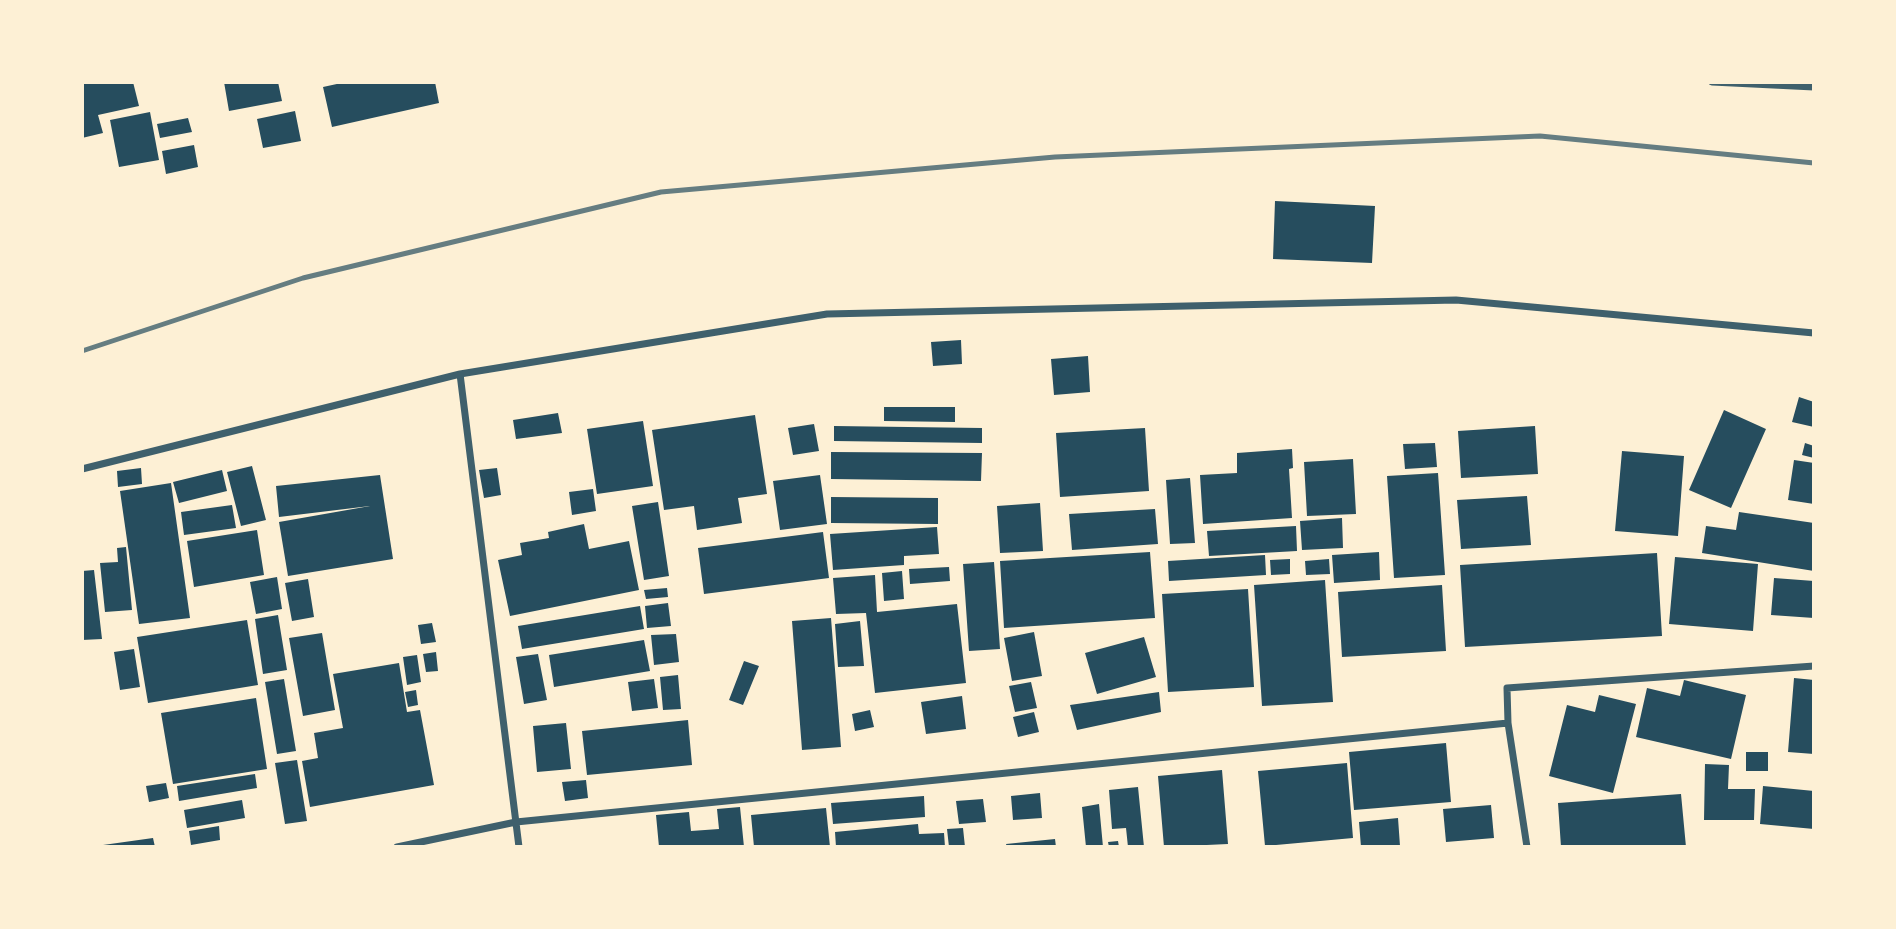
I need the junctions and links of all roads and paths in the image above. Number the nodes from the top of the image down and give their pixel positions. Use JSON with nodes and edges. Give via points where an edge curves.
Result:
{"nodes":[{"id":1,"x":1712,"y":82,"type":"edge"},
{"id":2,"x":1814,"y":87,"type":"edge"},
{"id":3,"x":1814,"y":333,"type":"edge"},
{"id":4,"x":460,"y":374,"type":"junction"},
{"id":5,"x":82,"y":469,"type":"edge"},
{"id":6,"x":1814,"y":666,"type":"edge"},
{"id":7,"x":1507,"y":723,"type":"junction"},
{"id":8,"x":516,"y":822,"type":"junction"},
{"id":9,"x":397,"y":847,"type":"edge"},
{"id":10,"x":519,"y":847,"type":"edge"},
{"id":11,"x":1527,"y":847,"type":"edge"}],
"edges":[{"from":1,"to":2,"type":"street"},
{"from":3,"to":4,"type":"street","via":[[1456,300],[827,314]]},
{"from":4,"to":5,"type":"street"},
{"from":4,"to":8,"type":"street"},
{"from":6,"to":7,"type":"street","via":[[1507,688]]},
{"from":7,"to":8,"type":"street"},
{"from":7,"to":11,"type":"street"},
{"from":8,"to":9,"type":"street"},
{"from":8,"to":10,"type":"street"}]}
